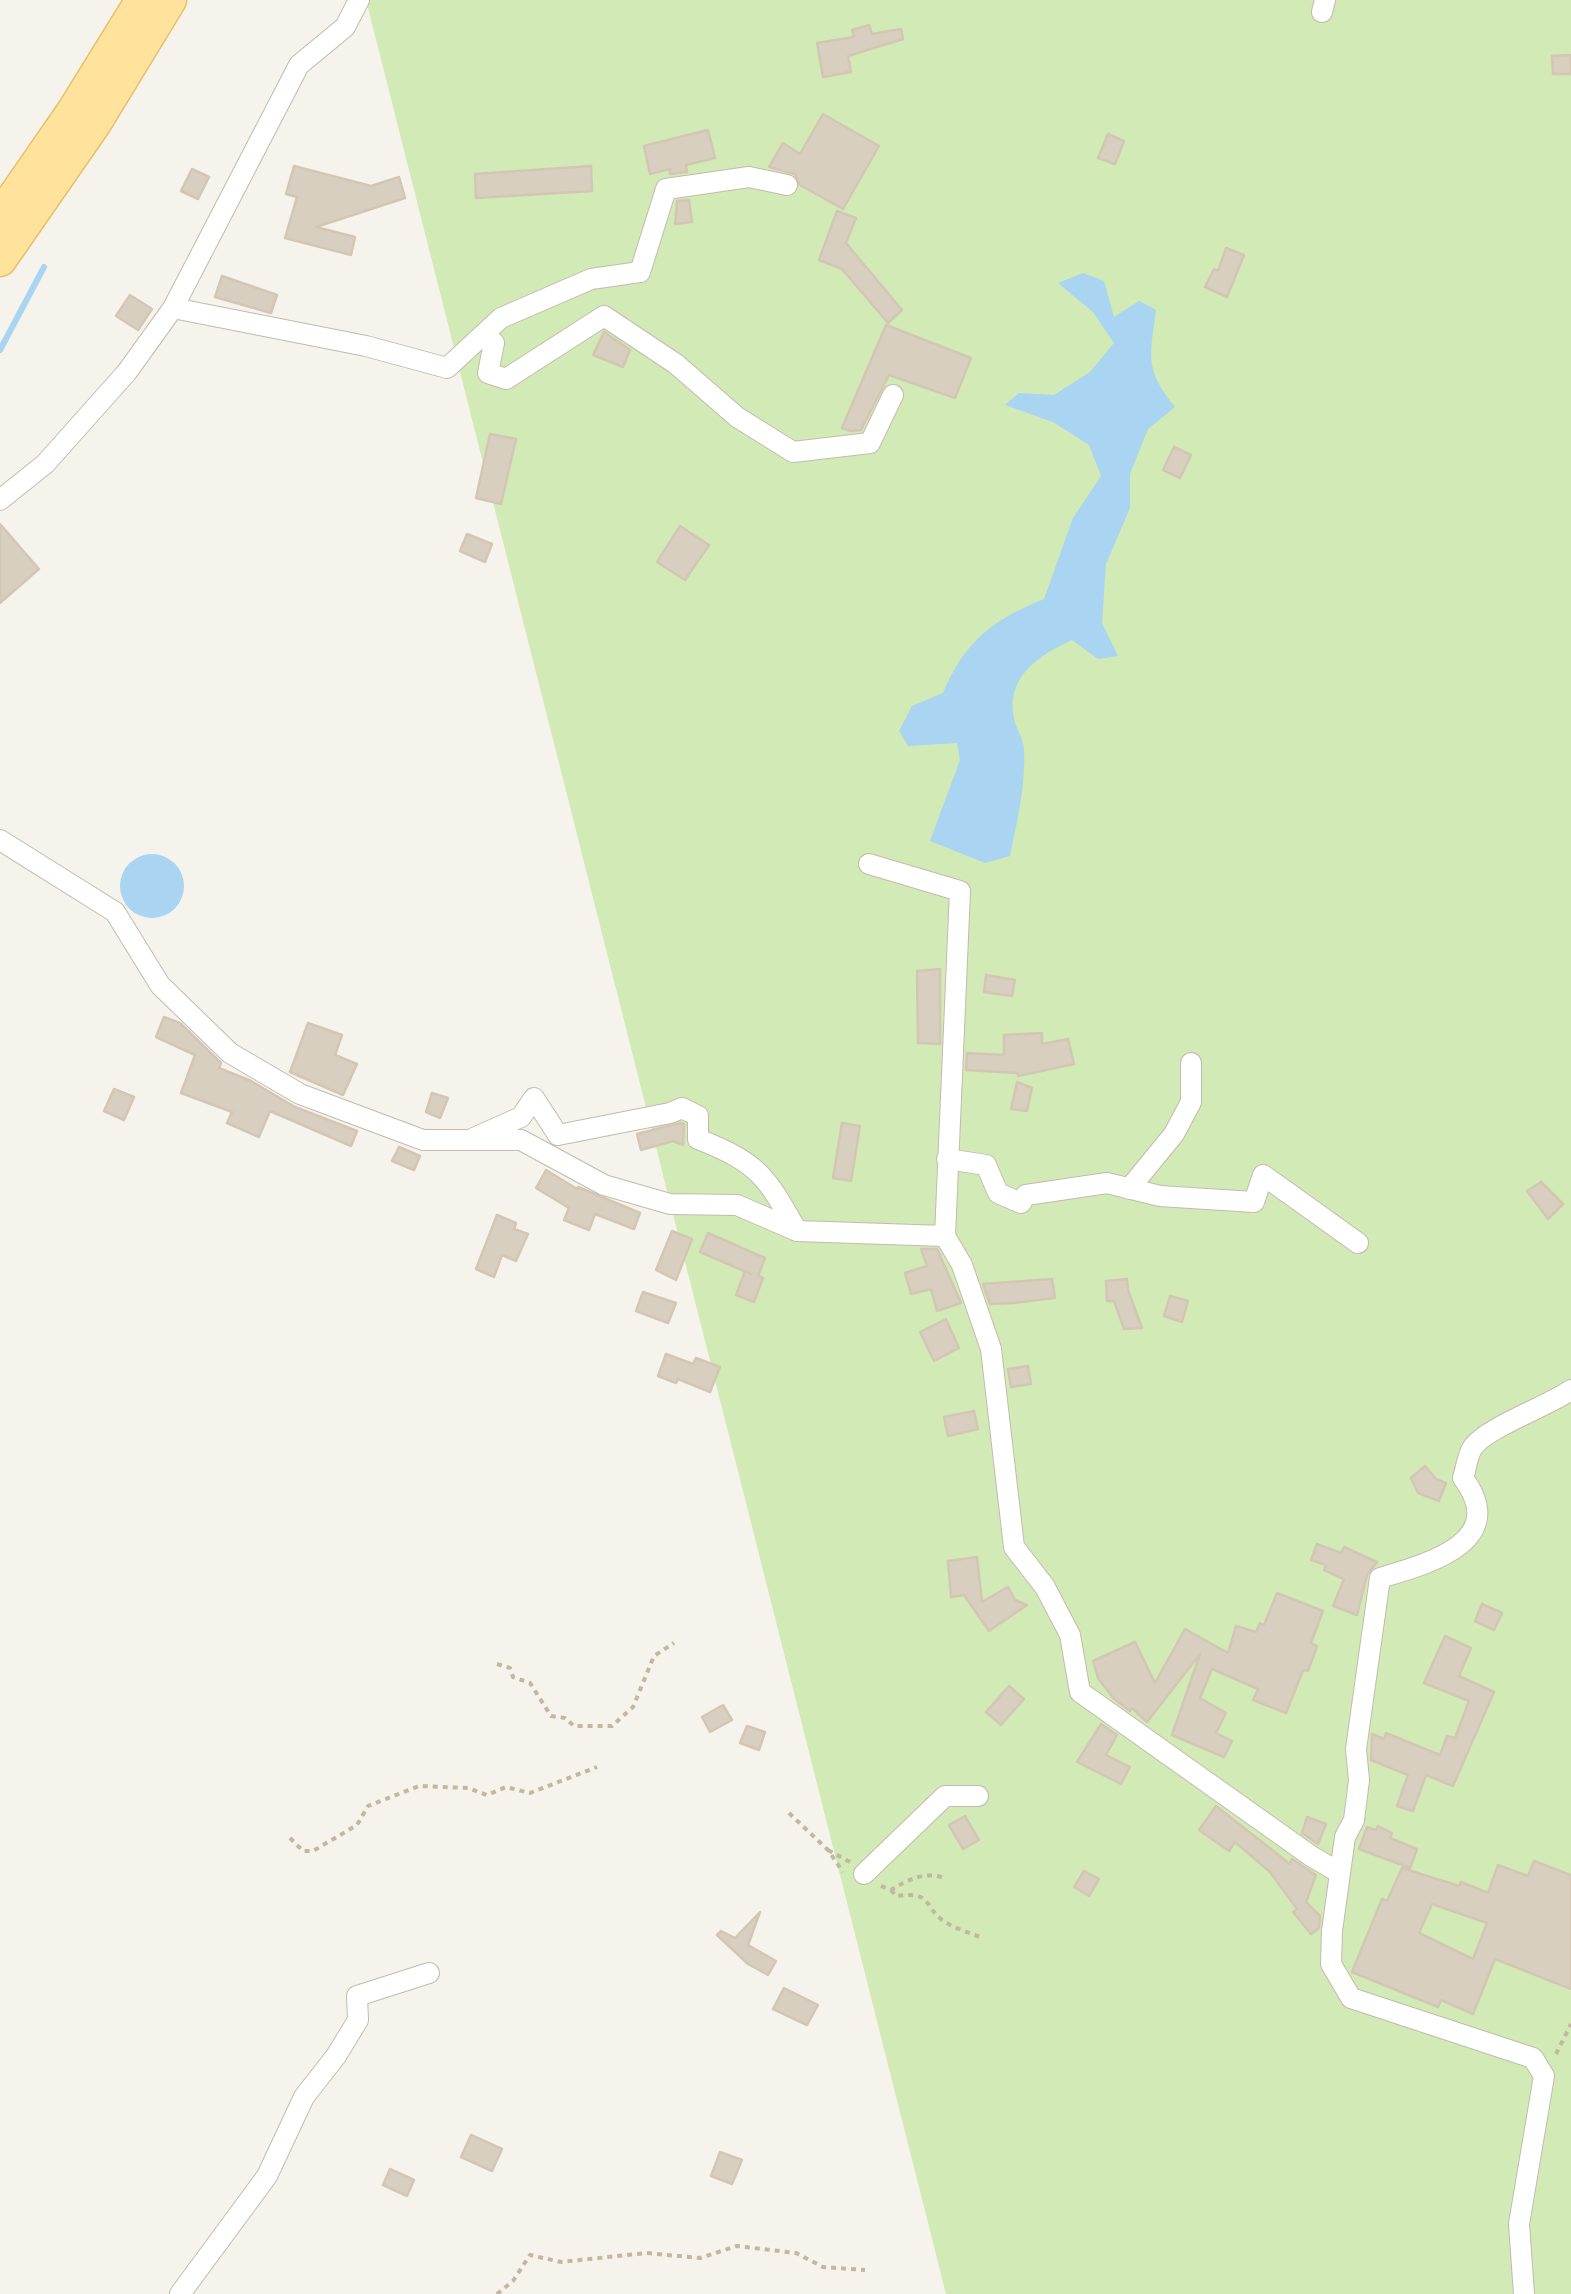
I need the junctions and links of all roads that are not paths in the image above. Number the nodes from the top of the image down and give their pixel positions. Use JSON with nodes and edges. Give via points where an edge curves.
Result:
{"nodes":[{"id":1,"x":142,"y":0,"type":"edge"},
{"id":2,"x":170,"y":0,"type":"edge"},
{"id":3,"x":359,"y":0,"type":"edge"},
{"id":4,"x":787,"y":185,"type":"dead end"},
{"id":5,"x":0,"y":217,"type":"edge"},
{"id":6,"x":0,"y":260,"type":"edge"},
{"id":7,"x":173,"y":308,"type":"junction"},
{"id":8,"x":484,"y":334,"type":"junction"},
{"id":9,"x":893,"y":395,"type":"dead end"},
{"id":10,"x":0,"y":500,"type":"edge"},
{"id":11,"x":0,"y":840,"type":"edge"},
{"id":12,"x":869,"y":864,"type":"dead end"},
{"id":13,"x":1191,"y":1063,"type":"dead end"},
{"id":14,"x":468,"y":1140,"type":"junction"},
{"id":15,"x":947,"y":1159,"type":"junction"},
{"id":16,"x":1129,"y":1189,"type":"junction"},
{"id":17,"x":797,"y":1231,"type":"junction"},
{"id":18,"x":945,"y":1236,"type":"junction"},
{"id":19,"x":1358,"y":1243,"type":"dead end"},
{"id":20,"x":1571,"y":1390,"type":"edge"},
{"id":21,"x":978,"y":1796,"type":"dead end"},
{"id":22,"x":1340,"y":1873,"type":"junction"},
{"id":23,"x":857,"y":1877,"type":"road end"},
{"id":24,"x":428,"y":1973,"type":"dead end"},
{"id":25,"x":180,"y":2294,"type":"edge"},
{"id":26,"x":1524,"y":2294,"type":"edge"}],
"edges":[{"from":1,"to":5,"type":"main road"},
{"from":2,"to":6,"type":"main road","via":[[95,124]]},
{"from":3,"to":7,"type":"street","via":[[345,27],[300,65]]},
{"from":4,"to":8,"type":"street","via":[[749,177],[666,188],[640,272],[592,279],[501,318]]},
{"from":7,"to":8,"type":"street","via":[[447,368]]},
{"from":7,"to":10,"type":"street","via":[[44,464]]},
{"from":8,"to":9,"type":"street","via":[[494,344],[488,373],[506,379],[604,316],[793,452],[870,443]]},
{"from":11,"to":14,"type":"street","via":[[115,912],[160,985],[230,1053],[300,1094],[423,1140]]},
{"from":12,"to":15,"type":"street","via":[[960,891]]},
{"from":13,"to":16,"type":"street","via":[[1191,1102]]},
{"from":14,"to":17,"type":"street","via":[[521,1140],[604,1185],[670,1204],[736,1205]]},
{"from":14,"to":17,"type":"street","via":[[521,1117],[534,1098],[558,1135],[682,1108],[698,1116],[698,1139],[753,1166]]},
{"from":15,"to":16,"type":"street","via":[[986,1166],[998,1193],[1021,1203],[1026,1195],[1066,1187],[1107,1183]]},
{"from":15,"to":18,"type":"street"},
{"from":16,"to":19,"type":"street","via":[[1254,1202],[1263,1175]]},
{"from":17,"to":18,"type":"street"},
{"from":18,"to":22,"type":"street","via":[[991,1349],[1014,1547],[1070,1635],[1080,1692]]},
{"from":20,"to":22,"type":"street","via":[[1473,1446],[1463,1478],[1479,1516],[1472,1534],[1448,1554],[1380,1578],[1356,1749],[1354,1820]]},
{"from":21,"to":23,"type":"street","via":[[945,1796]]},
{"from":22,"to":26,"type":"street","via":[[1331,1964],[1351,1998],[1533,2058],[1544,2076],[1519,2224]]},
{"from":24,"to":25,"type":"street","via":[[357,1996],[358,2020],[304,2097],[267,2176]]}]}
